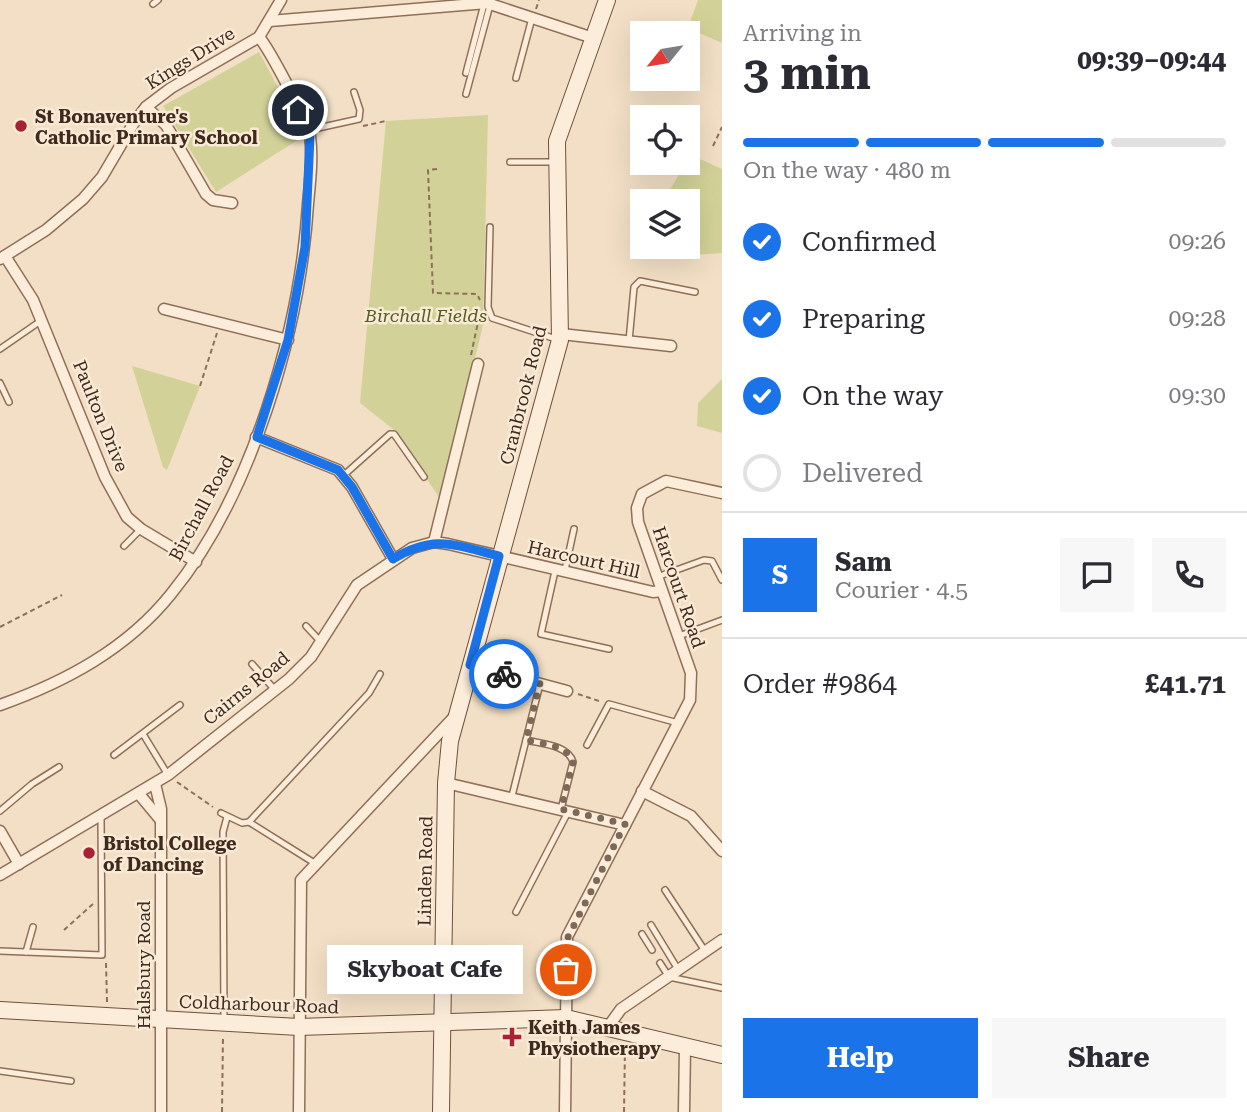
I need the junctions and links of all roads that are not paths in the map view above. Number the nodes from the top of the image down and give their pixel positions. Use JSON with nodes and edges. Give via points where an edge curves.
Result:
{"nodes":[{"id":1,"x":607,"y":0,"type":"edge"},
{"id":2,"x":279,"y":1,"type":"edge"},
{"id":3,"x":487,"y":3,"type":"edge"},
{"id":4,"x":532,"y":18,"type":"junction"},
{"id":5,"x":270,"y":20,"type":"junction"},
{"id":6,"x":259,"y":37,"type":"junction"},
{"id":7,"x":593,"y":38,"type":"junction"},
{"id":8,"x":466,"y":73,"type":"dead end"},
{"id":9,"x":516,"y":78,"type":"dead end"},
{"id":10,"x":354,"y":92,"type":"dead end"},
{"id":11,"x":466,"y":94,"type":"dead end"},
{"id":12,"x":146,"y":107,"type":"junction"},
{"id":13,"x":309,"y":130,"type":"junction"},
{"id":14,"x":510,"y":162,"type":"dead end"},
{"id":15,"x":558,"y":162,"type":"junction"},
{"id":16,"x":224,"y":188,"type":"dead end"},
{"id":17,"x":490,"y":227,"type":"dead end"},
{"id":18,"x":3,"y":257,"type":"edge"},
{"id":19,"x":695,"y":292,"type":"dead end"},
{"id":20,"x":164,"y":309,"type":"dead end"},
{"id":21,"x":42,"y":320,"type":"junction"},
{"id":22,"x":560,"y":337,"type":"junction"},
{"id":23,"x":288,"y":340,"type":"junction"},
{"id":24,"x":629,"y":341,"type":"junction"},
{"id":25,"x":671,"y":346,"type":"dead end"},
{"id":26,"x":0,"y":349,"type":"edge"},
{"id":27,"x":474,"y":361,"type":"road end"},
{"id":28,"x":0,"y":383,"type":"edge"},
{"id":29,"x":9,"y":402,"type":"dead end"},
{"id":30,"x":257,"y":437,"type":"junction"},
{"id":31,"x":344,"y":475,"type":"junction"},
{"id":32,"x":424,"y":478,"type":"dead end"},
{"id":33,"x":722,"y":493,"type":"edge"},
{"id":34,"x":141,"y":529,"type":"junction"},
{"id":35,"x":574,"y":529,"type":"dead end"},
{"id":36,"x":434,"y":542,"type":"junction"},
{"id":37,"x":124,"y":546,"type":"dead end"},
{"id":38,"x":499,"y":556,"type":"junction"},
{"id":39,"x":393,"y":559,"type":"junction"},
{"id":40,"x":196,"y":562,"type":"junction"},
{"id":41,"x":560,"y":573,"type":"junction"},
{"id":42,"x":657,"y":577,"type":"junction"},
{"id":43,"x":722,"y":580,"type":"edge"},
{"id":44,"x":662,"y":591,"type":"junction"},
{"id":45,"x":722,"y":620,"type":"edge"},
{"id":46,"x":306,"y":626,"type":"dead end"},
{"id":47,"x":679,"y":636,"type":"junction"},
{"id":48,"x":321,"y":642,"type":"junction"},
{"id":49,"x":609,"y":649,"type":"dead end"},
{"id":50,"x":252,"y":664,"type":"dead end"},
{"id":51,"x":470,"y":665,"type":"junction"},
{"id":52,"x":380,"y":674,"type":"dead end"},
{"id":53,"x":540,"y":683,"type":"junction"},
{"id":54,"x":275,"y":690,"type":"junction"},
{"id":55,"x":567,"y":691,"type":"dead end"},
{"id":56,"x":0,"y":705,"type":"edge"},
{"id":57,"x":180,"y":705,"type":"dead end"},
{"id":58,"x":456,"y":715,"type":"junction"},
{"id":59,"x":678,"y":723,"type":"junction"},
{"id":60,"x":143,"y":734,"type":"junction"},
{"id":61,"x":526,"y":740,"type":"junction"},
{"id":62,"x":587,"y":745,"type":"dead end"},
{"id":63,"x":114,"y":755,"type":"dead end"},
{"id":64,"x":59,"y":767,"type":"dead end"},
{"id":65,"x":168,"y":775,"type":"junction"},
{"id":66,"x":446,"y":783,"type":"junction"},
{"id":67,"x":155,"y":784,"type":"junction"},
{"id":68,"x":642,"y":791,"type":"junction"},
{"id":69,"x":139,"y":794,"type":"junction"},
{"id":70,"x":512,"y":796,"type":"junction"},
{"id":71,"x":565,"y":810,"type":"junction"},
{"id":72,"x":0,"y":811,"type":"edge"},
{"id":73,"x":101,"y":818,"type":"junction"},
{"id":74,"x":159,"y":818,"type":"junction"},
{"id":75,"x":249,"y":822,"type":"junction"},
{"id":76,"x":625,"y":824,"type":"junction"},
{"id":77,"x":0,"y":831,"type":"edge"},
{"id":78,"x":722,"y":851,"type":"edge"},
{"id":79,"x":19,"y":864,"type":"junction"},
{"id":80,"x":316,"y":864,"type":"junction"},
{"id":81,"x":0,"y":875,"type":"edge"},
{"id":82,"x":665,"y":890,"type":"dead end"},
{"id":83,"x":516,"y":912,"type":"dead end"},
{"id":84,"x":651,"y":925,"type":"dead end"},
{"id":85,"x":33,"y":927,"type":"dead end"},
{"id":86,"x":642,"y":934,"type":"dead end"},
{"id":87,"x":722,"y":940,"type":"edge"},
{"id":88,"x":652,"y":950,"type":"dead end"},
{"id":89,"x":0,"y":951,"type":"edge"},
{"id":90,"x":26,"y":952,"type":"junction"},
{"id":91,"x":706,"y":952,"type":"junction"},
{"id":92,"x":660,"y":963,"type":"dead end"},
{"id":93,"x":674,"y":974,"type":"junction"},
{"id":94,"x":722,"y":988,"type":"edge"},
{"id":95,"x":0,"y":1010,"type":"edge"},
{"id":96,"x":566,"y":1018,"type":"junction"},
{"id":97,"x":161,"y":1020,"type":"junction"},
{"id":98,"x":224,"y":1023,"type":"junction"},
{"id":99,"x":441,"y":1024,"type":"junction"},
{"id":100,"x":299,"y":1027,"type":"junction"},
{"id":101,"x":608,"y":1027,"type":"junction"},
{"id":102,"x":685,"y":1047,"type":"junction"},
{"id":103,"x":722,"y":1055,"type":"edge"},
{"id":104,"x":0,"y":1071,"type":"edge"},
{"id":105,"x":71,"y":1081,"type":"dead end"},
{"id":106,"x":161,"y":1112,"type":"edge"},
{"id":107,"x":299,"y":1112,"type":"edge"},
{"id":108,"x":441,"y":1112,"type":"edge"},
{"id":109,"x":565,"y":1112,"type":"edge"},
{"id":110,"x":684,"y":1112,"type":"edge"}],
"edges":[{"from":1,"to":7,"type":"main road","name":"Cranbrook Road"},
{"from":2,"to":5,"type":"street","name":"Kings Drive"},
{"from":3,"to":4,"type":"street"},
{"from":3,"to":5,"type":"street"},
{"from":3,"to":8,"type":"lane"},
{"from":3,"to":11,"type":"lane"},
{"from":4,"to":7,"type":"street"},
{"from":4,"to":9,"type":"lane"},
{"from":5,"to":6,"type":"street","name":"Kings Drive"},
{"from":6,"to":12,"type":"street","name":"Kings Drive"},
{"from":6,"to":13,"type":"street","name":"Birchall Road"},
{"from":7,"to":15,"type":"main road","name":"Cranbrook Road","via":[[557,141]]},
{"from":10,"to":13,"type":"lane","via":[[359,119]]},
{"from":12,"to":16,"type":"street","via":[[166,125],[206,194],[228,202]]},
{"from":12,"to":18,"type":"street","name":"Kings Drive","via":[[83,199]]},
{"from":13,"to":23,"type":"street","name":"Birchall Road","via":[[305,247]]},
{"from":14,"to":15,"type":"lane"},
{"from":15,"to":22,"type":"main road","name":"Cranbrook Road"},
{"from":17,"to":22,"type":"lane","via":[[488,307],[492,317]]},
{"from":18,"to":21,"type":"street","name":"Paulton Drive"},
{"from":19,"to":24,"type":"lane","via":[[640,281],[634,287]]},
{"from":20,"to":23,"type":"street"},
{"from":21,"to":26,"type":"lane"},
{"from":21,"to":34,"type":"street","name":"Paulton Drive","via":[[105,477],[127,517]]},
{"from":22,"to":24,"type":"street"},
{"from":22,"to":38,"type":"main road","name":"Cranbrook Road"},
{"from":23,"to":30,"type":"street","name":"Birchall Road"},
{"from":24,"to":25,"type":"street"},
{"from":27,"to":36,"type":"street"},
{"from":28,"to":29,"type":"lane"},
{"from":30,"to":31,"type":"street","via":[[326,462]]},
{"from":30,"to":40,"type":"street","name":"Birchall Road"},
{"from":31,"to":32,"type":"lane","via":[[394,434]]},
{"from":31,"to":39,"type":"street"},
{"from":33,"to":42,"type":"street","name":"Harcourt Road","via":[[666,481],[642,494],[638,522]]},
{"from":34,"to":37,"type":"lane"},
{"from":34,"to":40,"type":"street","name":"Paulton Drive"},
{"from":35,"to":41,"type":"lane"},
{"from":36,"to":38,"type":"street"},
{"from":36,"to":39,"type":"street","name":"Cairns Road"},
{"from":38,"to":41,"type":"street","name":"Harcourt Hill"},
{"from":38,"to":51,"type":"main road","name":"Cranbrook Road"},
{"from":39,"to":48,"type":"street","name":"Cairns Road","via":[[357,585]]},
{"from":40,"to":56,"type":"street","name":"Birchall Road","via":[[135,630],[87,667]]},
{"from":41,"to":44,"type":"street","name":"Harcourt Hill"},
{"from":41,"to":49,"type":"lane","via":[[541,634]]},
{"from":42,"to":43,"type":"lane","via":[[704,560],[712,561]]},
{"from":42,"to":44,"type":"street","name":"Harcourt Road"},
{"from":44,"to":47,"type":"street","name":"Harcourt Road"},
{"from":45,"to":47,"type":"lane"},
{"from":46,"to":48,"type":"lane"},
{"from":47,"to":59,"type":"street","name":"Harcourt Road","via":[[693,688]]},
{"from":48,"to":54,"type":"street","name":"Cairns Road"},
{"from":50,"to":54,"type":"lane"},
{"from":51,"to":53,"type":"street"},
{"from":51,"to":58,"type":"main road","name":"Cranbrook Road"},
{"from":52,"to":75,"type":"lane","via":[[369,693]]},
{"from":53,"to":55,"type":"street"},
{"from":53,"to":61,"type":"lane"},
{"from":54,"to":65,"type":"street","name":"Cairns Road"},
{"from":57,"to":60,"type":"lane"},
{"from":58,"to":66,"type":"main road","name":"Linden Road"},
{"from":58,"to":80,"type":"street"},
{"from":59,"to":62,"type":"lane","via":[[609,704]]},
{"from":59,"to":68,"type":"street","name":"Harcourt Road"},
{"from":60,"to":63,"type":"lane"},
{"from":60,"to":65,"type":"lane"},
{"from":61,"to":70,"type":"lane"},
{"from":61,"to":71,"type":"lane","via":[[566,750],[571,757]]},
{"from":64,"to":72,"type":"lane"},
{"from":65,"to":67,"type":"street","name":"Cairns Road"},
{"from":66,"to":70,"type":"street"},
{"from":66,"to":99,"type":"main road","name":"Linden Road"},
{"from":67,"to":69,"type":"street","name":"Cairns Road"},
{"from":67,"to":74,"type":"street","name":"Halsbury Road"},
{"from":68,"to":76,"type":"street","name":"Harcourt Road"},
{"from":68,"to":78,"type":"street","via":[[691,816]]},
{"from":69,"to":73,"type":"street","name":"Cairns Road"},
{"from":69,"to":74,"type":"street"},
{"from":70,"to":71,"type":"street"},
{"from":71,"to":76,"type":"street"},
{"from":71,"to":83,"type":"lane"},
{"from":73,"to":79,"type":"street","name":"Cairns Road"},
{"from":73,"to":90,"type":"lane","via":[[102,955]]},
{"from":74,"to":97,"type":"street","name":"Halsbury Road"},
{"from":75,"to":80,"type":"lane"},
{"from":75,"to":98,"type":"lane","via":[[224,815]]},
{"from":76,"to":96,"type":"street","name":"Harcourt Road","via":[[568,937]]},
{"from":77,"to":79,"type":"street"},
{"from":79,"to":81,"type":"street","name":"Cairns Road"},
{"from":80,"to":100,"type":"street","via":[[299,885]]},
{"from":82,"to":91,"type":"lane"},
{"from":84,"to":93,"type":"lane"},
{"from":85,"to":90,"type":"lane"},
{"from":86,"to":88,"type":"lane"},
{"from":87,"to":91,"type":"street"},
{"from":89,"to":90,"type":"lane"},
{"from":91,"to":93,"type":"street"},
{"from":92,"to":93,"type":"lane"},
{"from":93,"to":94,"type":"lane"},
{"from":93,"to":101,"type":"street","via":[[621,1009]]},
{"from":95,"to":97,"type":"main road","name":"Coldharbour Road"},
{"from":96,"to":99,"type":"main road","name":"Coldharbour Road"},
{"from":96,"to":101,"type":"main road","name":"Coldharbour Road"},
{"from":96,"to":109,"type":"street","name":"Harcourt Road"},
{"from":97,"to":98,"type":"main road","name":"Coldharbour Road"},
{"from":97,"to":106,"type":"street","name":"Halsbury Road"},
{"from":98,"to":100,"type":"main road","name":"Coldharbour Road"},
{"from":99,"to":100,"type":"main road","name":"Coldharbour Road"},
{"from":99,"to":108,"type":"main road","name":"Linden Road"},
{"from":100,"to":107,"type":"street"},
{"from":101,"to":102,"type":"main road","name":"Coldharbour Road"},
{"from":102,"to":103,"type":"main road","name":"Coldharbour Road"},
{"from":102,"to":110,"type":"street"},
{"from":104,"to":105,"type":"lane"}]}
